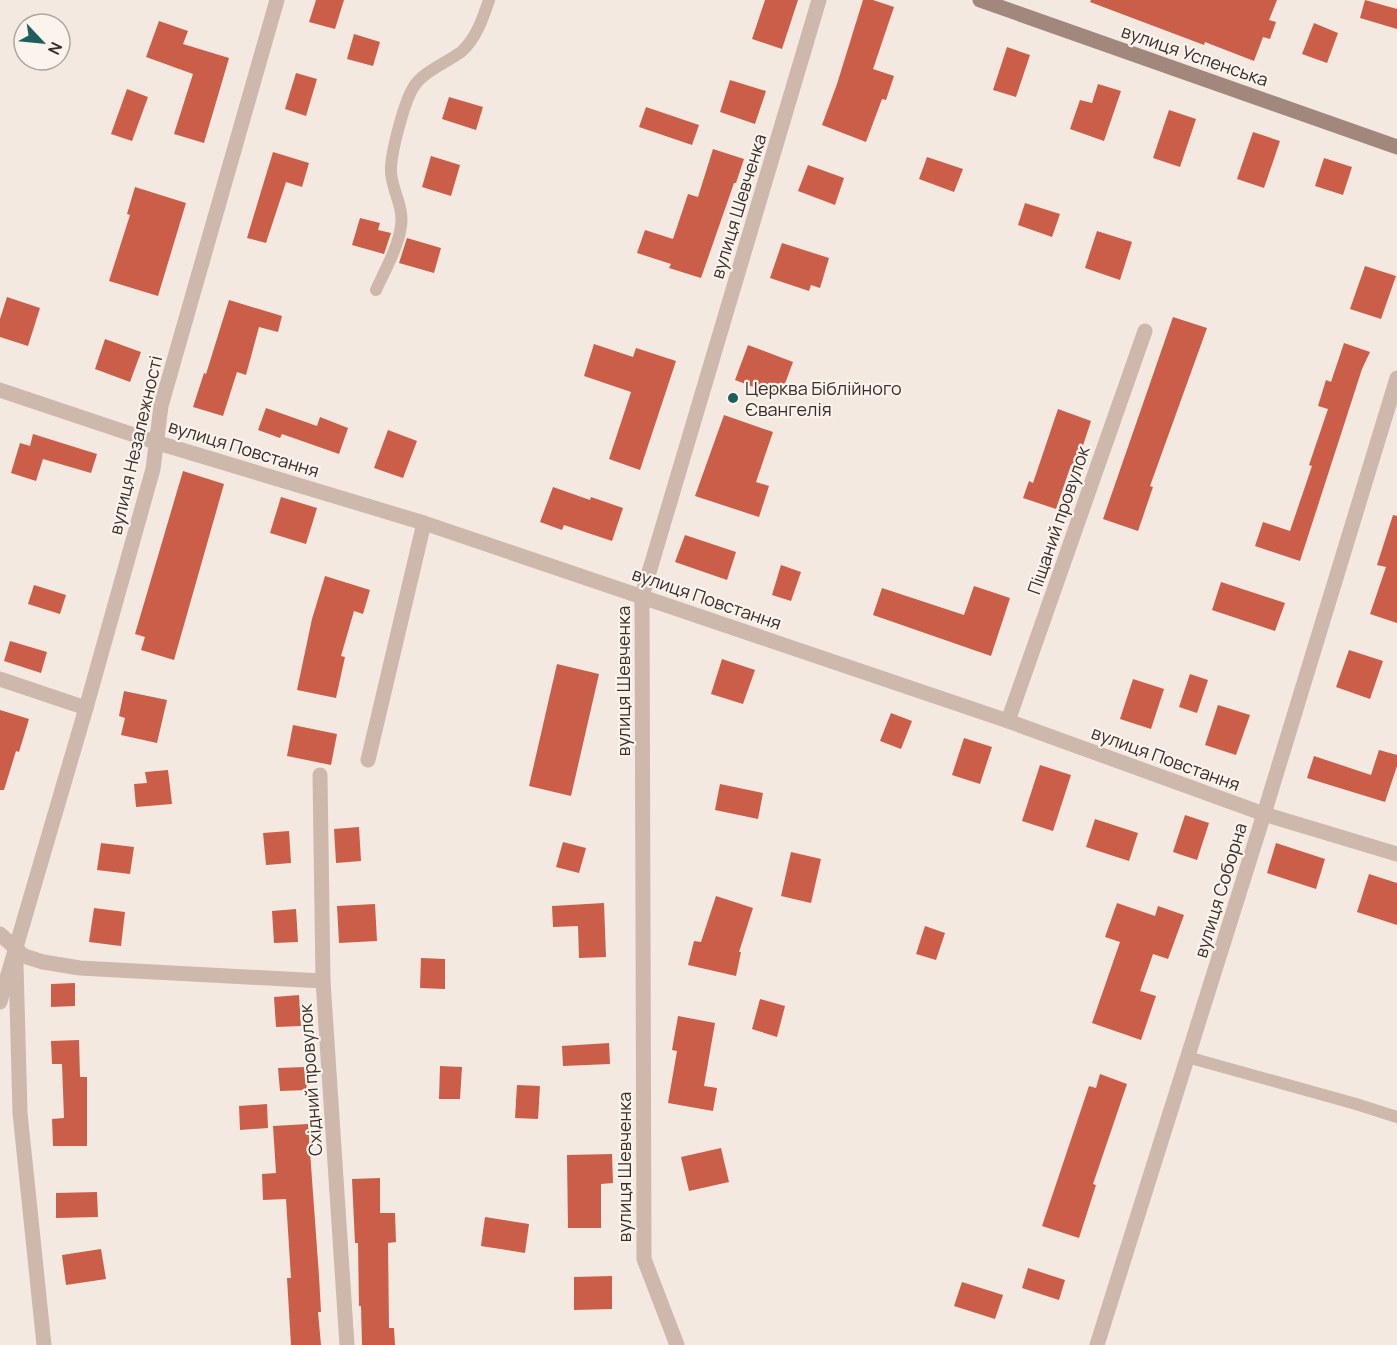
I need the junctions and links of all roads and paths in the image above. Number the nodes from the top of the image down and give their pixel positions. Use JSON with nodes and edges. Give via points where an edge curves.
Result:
{"nodes":[{"id":1,"x":277,"y":0,"type":"edge"},
{"id":2,"x":489,"y":0,"type":"edge"},
{"id":3,"x":819,"y":0,"type":"edge"},
{"id":4,"x":981,"y":0,"type":"edge"},
{"id":5,"x":1397,"y":147,"type":"edge"},
{"id":6,"x":376,"y":290,"type":"dead end"},
{"id":7,"x":1145,"y":331,"type":"dead end"},
{"id":8,"x":1397,"y":378,"type":"edge"},
{"id":9,"x":0,"y":390,"type":"edge"},
{"id":10,"x":155,"y":442,"type":"junction"},
{"id":11,"x":424,"y":523,"type":"junction"},
{"id":12,"x":642,"y":596,"type":"junction"},
{"id":13,"x":0,"y":679,"type":"edge"},
{"id":14,"x":86,"y":708,"type":"junction"},
{"id":15,"x":1008,"y":722,"type":"junction"},
{"id":16,"x":368,"y":760,"type":"dead end"},
{"id":17,"x":320,"y":775,"type":"dead end"},
{"id":18,"x":1264,"y":814,"type":"junction"},
{"id":19,"x":1397,"y":854,"type":"edge"},
{"id":20,"x":0,"y":933,"type":"edge"},
{"id":21,"x":15,"y":946,"type":"junction"},
{"id":22,"x":323,"y":981,"type":"junction"},
{"id":23,"x":0,"y":1002,"type":"edge"},
{"id":24,"x":1187,"y":1057,"type":"junction"},
{"id":25,"x":1397,"y":1117,"type":"edge"},
{"id":26,"x":44,"y":1345,"type":"edge"},
{"id":27,"x":348,"y":1345,"type":"edge"},
{"id":28,"x":677,"y":1345,"type":"edge"},
{"id":29,"x":1097,"y":1345,"type":"edge"}],
"edges":[{"from":1,"to":10,"type":"street","name":"вулиця Незалежності","via":[[160,406]]},
{"from":2,"to":6,"type":"lane","via":[[473,39],[413,88],[392,151],[391,173],[402,207],[401,226]]},
{"from":3,"to":12,"type":"street","name":"вулиця Шевченка"},
{"from":4,"to":5,"type":"street","name":"вулиця Успенська"},
{"from":7,"to":15,"type":"street","name":"Піщаний провулок"},
{"from":8,"to":18,"type":"street","name":"вулиця Соборна"},
{"from":9,"to":10,"type":"street","name":"вулиця Повстання"},
{"from":10,"to":11,"type":"street","name":"вулиця Повстання"},
{"from":10,"to":14,"type":"street","name":"вулиця Незалежності","via":[[153,469]]},
{"from":11,"to":12,"type":"street","name":"вулиця Повстання"},
{"from":11,"to":16,"type":"street"},
{"from":12,"to":15,"type":"street","name":"вулиця Повстання"},
{"from":12,"to":28,"type":"street","name":"вулиця Шевченка","via":[[644,1259]]},
{"from":13,"to":14,"type":"street"},
{"from":14,"to":21,"type":"street","name":"вулиця Незалежності"},
{"from":15,"to":18,"type":"street","name":"вулиця Повстання"},
{"from":17,"to":22,"type":"street"},
{"from":18,"to":19,"type":"street","name":"вулиця Повстання"},
{"from":18,"to":24,"type":"street","name":"вулиця Соборна"},
{"from":20,"to":21,"type":"street","name":"Східний провулок"},
{"from":21,"to":22,"type":"street","name":"Східний провулок","via":[[24,956],[80,968]]},
{"from":21,"to":23,"type":"street","name":"вулиця Незалежності"},
{"from":21,"to":26,"type":"street","via":[[20,1113]]},
{"from":22,"to":27,"type":"street","name":"Східний провулок"},
{"from":24,"to":25,"type":"lane"},
{"from":24,"to":29,"type":"street","name":"вулиця Соборна"}]}
